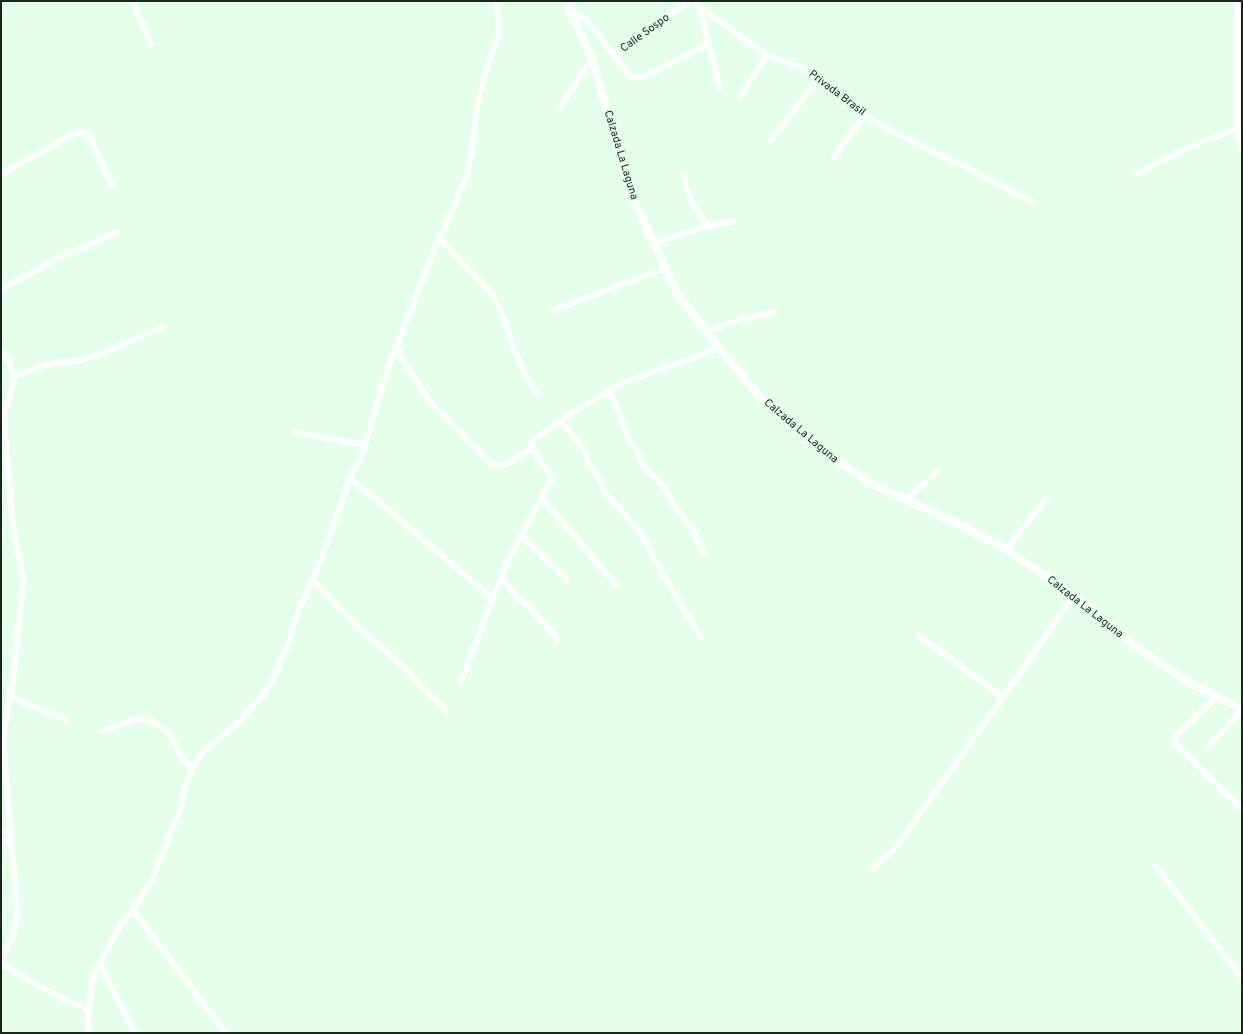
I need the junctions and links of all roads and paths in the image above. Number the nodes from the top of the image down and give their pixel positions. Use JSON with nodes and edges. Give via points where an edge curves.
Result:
{"nodes":[{"id":1,"x":133,"y":1,"type":"edge"},
{"id":2,"x":497,"y":1,"type":"edge"},
{"id":3,"x":565,"y":1,"type":"edge"},
{"id":4,"x":689,"y":1,"type":"edge"},
{"id":5,"x":1237,"y":1,"type":"edge"},
{"id":6,"x":698,"y":3,"type":"edge"},
{"id":7,"x":570,"y":10,"type":"junction"},
{"id":8,"x":1239,"y":38,"type":"edge"},
{"id":9,"x":151,"y":44,"type":"dead end"},
{"id":10,"x":708,"y":44,"type":"junction"},
{"id":11,"x":767,"y":55,"type":"junction"},
{"id":12,"x":614,"y":56,"type":"junction"},
{"id":13,"x":592,"y":58,"type":"junction"},
{"id":14,"x":820,"y":78,"type":"junction"},
{"id":15,"x":720,"y":88,"type":"dead end"},
{"id":16,"x":740,"y":96,"type":"dead end"},
{"id":17,"x":560,"y":107,"type":"dead end"},
{"id":18,"x":864,"y":115,"type":"junction"},
{"id":19,"x":1237,"y":129,"type":"junction"},
{"id":20,"x":771,"y":140,"type":"dead end"},
{"id":21,"x":1242,"y":150,"type":"edge"},
{"id":22,"x":834,"y":158,"type":"dead end"},
{"id":23,"x":1,"y":174,"type":"edge"},
{"id":24,"x":683,"y":175,"type":"dead end"},
{"id":25,"x":1135,"y":175,"type":"dead end"},
{"id":26,"x":112,"y":186,"type":"dead end"},
{"id":27,"x":1034,"y":204,"type":"dead end"},
{"id":28,"x":734,"y":221,"type":"dead end"},
{"id":29,"x":708,"y":226,"type":"junction"},
{"id":30,"x":116,"y":232,"type":"dead end"},
{"id":31,"x":439,"y":238,"type":"junction"},
{"id":32,"x":653,"y":243,"type":"junction"},
{"id":33,"x":664,"y":268,"type":"junction"},
{"id":34,"x":1,"y":289,"type":"edge"},
{"id":35,"x":553,"y":310,"type":"dead end"},
{"id":36,"x":775,"y":312,"type":"dead end"},
{"id":37,"x":163,"y":326,"type":"dead end"},
{"id":38,"x":706,"y":331,"type":"junction"},
{"id":39,"x":396,"y":347,"type":"junction"},
{"id":40,"x":719,"y":348,"type":"junction"},
{"id":41,"x":1,"y":350,"type":"edge"},
{"id":42,"x":14,"y":376,"type":"junction"},
{"id":43,"x":609,"y":392,"type":"junction"},
{"id":44,"x":538,"y":395,"type":"dead end"},
{"id":45,"x":561,"y":421,"type":"junction"},
{"id":46,"x":295,"y":432,"type":"dead end"},
{"id":47,"x":364,"y":445,"type":"junction"},
{"id":48,"x":532,"y":448,"type":"junction"},
{"id":49,"x":938,"y":470,"type":"dead end"},
{"id":50,"x":349,"y":478,"type":"junction"},
{"id":51,"x":542,"y":498,"type":"junction"},
{"id":52,"x":1046,"y":499,"type":"dead end"},
{"id":53,"x":906,"y":500,"type":"junction"},
{"id":54,"x":521,"y":536,"type":"junction"},
{"id":55,"x":1006,"y":549,"type":"junction"},
{"id":56,"x":704,"y":553,"type":"dead end"},
{"id":57,"x":501,"y":578,"type":"junction"},
{"id":58,"x":312,"y":580,"type":"junction"},
{"id":59,"x":567,"y":580,"type":"dead end"},
{"id":60,"x":616,"y":585,"type":"dead end"},
{"id":61,"x":1074,"y":595,"type":"junction"},
{"id":62,"x":493,"y":599,"type":"junction"},
{"id":63,"x":919,"y":636,"type":"dead end"},
{"id":64,"x":701,"y":637,"type":"dead end"},
{"id":65,"x":558,"y":640,"type":"dead end"},
{"id":66,"x":461,"y":681,"type":"dead end"},
{"id":67,"x":9,"y":696,"type":"junction"},
{"id":68,"x":1003,"y":697,"type":"junction"},
{"id":69,"x":1216,"y":697,"type":"junction"},
{"id":70,"x":447,"y":710,"type":"dead end"},
{"id":71,"x":1242,"y":710,"type":"edge"},
{"id":72,"x":66,"y":720,"type":"dead end"},
{"id":73,"x":104,"y":731,"type":"dead end"},
{"id":74,"x":1208,"y":747,"type":"dead end"},
{"id":75,"x":192,"y":768,"type":"junction"},
{"id":76,"x":1242,"y":809,"type":"edge"},
{"id":77,"x":10,"y":830,"type":"junction"},
{"id":78,"x":1,"y":832,"type":"edge"},
{"id":79,"x":11,"y":840,"type":"junction"},
{"id":80,"x":1,"y":842,"type":"edge"},
{"id":81,"x":1156,"y":866,"type":"dead end"},
{"id":82,"x":871,"y":870,"type":"dead end"},
{"id":83,"x":133,"y":910,"type":"junction"},
{"id":84,"x":1,"y":958,"type":"edge"},
{"id":85,"x":1,"y":963,"type":"edge"},
{"id":86,"x":99,"y":963,"type":"junction"},
{"id":87,"x":1242,"y":978,"type":"edge"},
{"id":88,"x":89,"y":1011,"type":"junction"},
{"id":89,"x":224,"y":1031,"type":"dead end"},
{"id":90,"x":89,"y":1033,"type":"edge"},
{"id":91,"x":135,"y":1033,"type":"edge"}],
"edges":[{"from":1,"to":9,"type":"street"},
{"from":2,"to":31,"type":"street","via":[[499,34],[486,70],[476,111],[466,175]]},
{"from":3,"to":7,"type":"street","name":"Calzada La Laguna"},
{"from":4,"to":12,"type":"street","name":"Calle Sospo"},
{"from":5,"to":8,"type":"street"},
{"from":6,"to":10,"type":"street"},
{"from":6,"to":11,"type":"street","name":"Privada Brasil"},
{"from":7,"to":12,"type":"street","name":"Calle Sospo","via":[[586,19]]},
{"from":7,"to":13,"type":"street","name":"Calzada La Laguna"},
{"from":8,"to":19,"type":"street"},
{"from":10,"to":12,"type":"street","via":[[638,78],[630,76]]},
{"from":10,"to":15,"type":"street"},
{"from":11,"to":14,"type":"street","name":"Privada Brasil","via":[[803,68]]},
{"from":11,"to":16,"type":"street"},
{"from":13,"to":17,"type":"street"},
{"from":13,"to":32,"type":"street","name":"Calzada La Laguna","via":[[629,189]]},
{"from":14,"to":18,"type":"street","name":"Privada Brasil","via":[[845,102]]},
{"from":14,"to":20,"type":"street"},
{"from":18,"to":22,"type":"street"},
{"from":18,"to":27,"type":"street","name":"Privada Brasil"},
{"from":19,"to":21,"type":"street"},
{"from":19,"to":25,"type":"street","via":[[1204,140]]},
{"from":23,"to":26,"type":"street","via":[[68,136],[81,132],[90,136]]},
{"from":24,"to":29,"type":"street","via":[[692,203]]},
{"from":28,"to":29,"type":"street"},
{"from":29,"to":32,"type":"street"},
{"from":30,"to":34,"type":"street","via":[[58,258]]},
{"from":31,"to":39,"type":"street"},
{"from":31,"to":44,"type":"street","via":[[492,294],[504,318],[514,350]]},
{"from":32,"to":33,"type":"street","name":"Calzada La Laguna"},
{"from":33,"to":35,"type":"street"},
{"from":33,"to":38,"type":"street","name":"Calzada La Laguna","via":[[678,295]]},
{"from":36,"to":38,"type":"street","via":[[742,319]]},
{"from":37,"to":42,"type":"street","via":[[95,356],[38,367]]},
{"from":38,"to":40,"type":"street","name":"Calzada La Laguna"},
{"from":39,"to":47,"type":"street"},
{"from":39,"to":48,"type":"street","via":[[426,397],[492,464],[501,466]]},
{"from":40,"to":43,"type":"street","via":[[623,383]]},
{"from":40,"to":53,"type":"street","name":"Calzada La Laguna","via":[[761,398],[818,447],[868,482]]},
{"from":41,"to":42,"type":"street"},
{"from":42,"to":67,"type":"street","via":[[4,423],[13,527],[23,579]]},
{"from":43,"to":45,"type":"street"},
{"from":43,"to":56,"type":"street","via":[[641,463],[663,486],[675,507],[692,528]]},
{"from":45,"to":48,"type":"street","via":[[533,440]]},
{"from":45,"to":64,"type":"street","via":[[585,451],[588,464],[595,471],[607,494],[643,536]]},
{"from":46,"to":47,"type":"street"},
{"from":47,"to":50,"type":"street","via":[[361,457]]},
{"from":48,"to":51,"type":"street","via":[[551,480]]},
{"from":49,"to":53,"type":"street"},
{"from":50,"to":58,"type":"street"},
{"from":50,"to":62,"type":"street"},
{"from":51,"to":54,"type":"street"},
{"from":51,"to":60,"type":"street"},
{"from":52,"to":55,"type":"street"},
{"from":53,"to":55,"type":"street","name":"Calzada La Laguna"},
{"from":54,"to":57,"type":"street"},
{"from":54,"to":59,"type":"street"},
{"from":55,"to":61,"type":"street","name":"Calzada La Laguna"},
{"from":57,"to":62,"type":"street"},
{"from":57,"to":65,"type":"street"},
{"from":58,"to":70,"type":"street"},
{"from":58,"to":75,"type":"street","via":[[273,680],[236,724],[203,753]]},
{"from":61,"to":68,"type":"street"},
{"from":61,"to":69,"type":"street","name":"Calzada La Laguna","via":[[1134,646],[1183,679]]},
{"from":62,"to":66,"type":"street"},
{"from":63,"to":68,"type":"street"},
{"from":67,"to":72,"type":"street"},
{"from":67,"to":77,"type":"street","via":[[3,743]]},
{"from":68,"to":82,"type":"street","via":[[896,847]]},
{"from":69,"to":71,"type":"street","name":"Calzada La Laguna"},
{"from":69,"to":76,"type":"street","via":[[1176,736],[1174,741]]},
{"from":71,"to":74,"type":"street"},
{"from":73,"to":75,"type":"street","via":[[135,719],[149,720],[164,728],[184,761]]},
{"from":75,"to":83,"type":"street","via":[[159,865]]},
{"from":77,"to":78,"type":"street"},
{"from":77,"to":79,"type":"street"},
{"from":79,"to":80,"type":"street"},
{"from":79,"to":84,"type":"street","via":[[17,923]]},
{"from":81,"to":87,"type":"street"},
{"from":83,"to":86,"type":"street","via":[[121,924]]},
{"from":83,"to":89,"type":"street"},
{"from":85,"to":88,"type":"street"},
{"from":86,"to":88,"type":"street","via":[[92,982]]},
{"from":86,"to":91,"type":"street"},
{"from":88,"to":90,"type":"street"}]}
